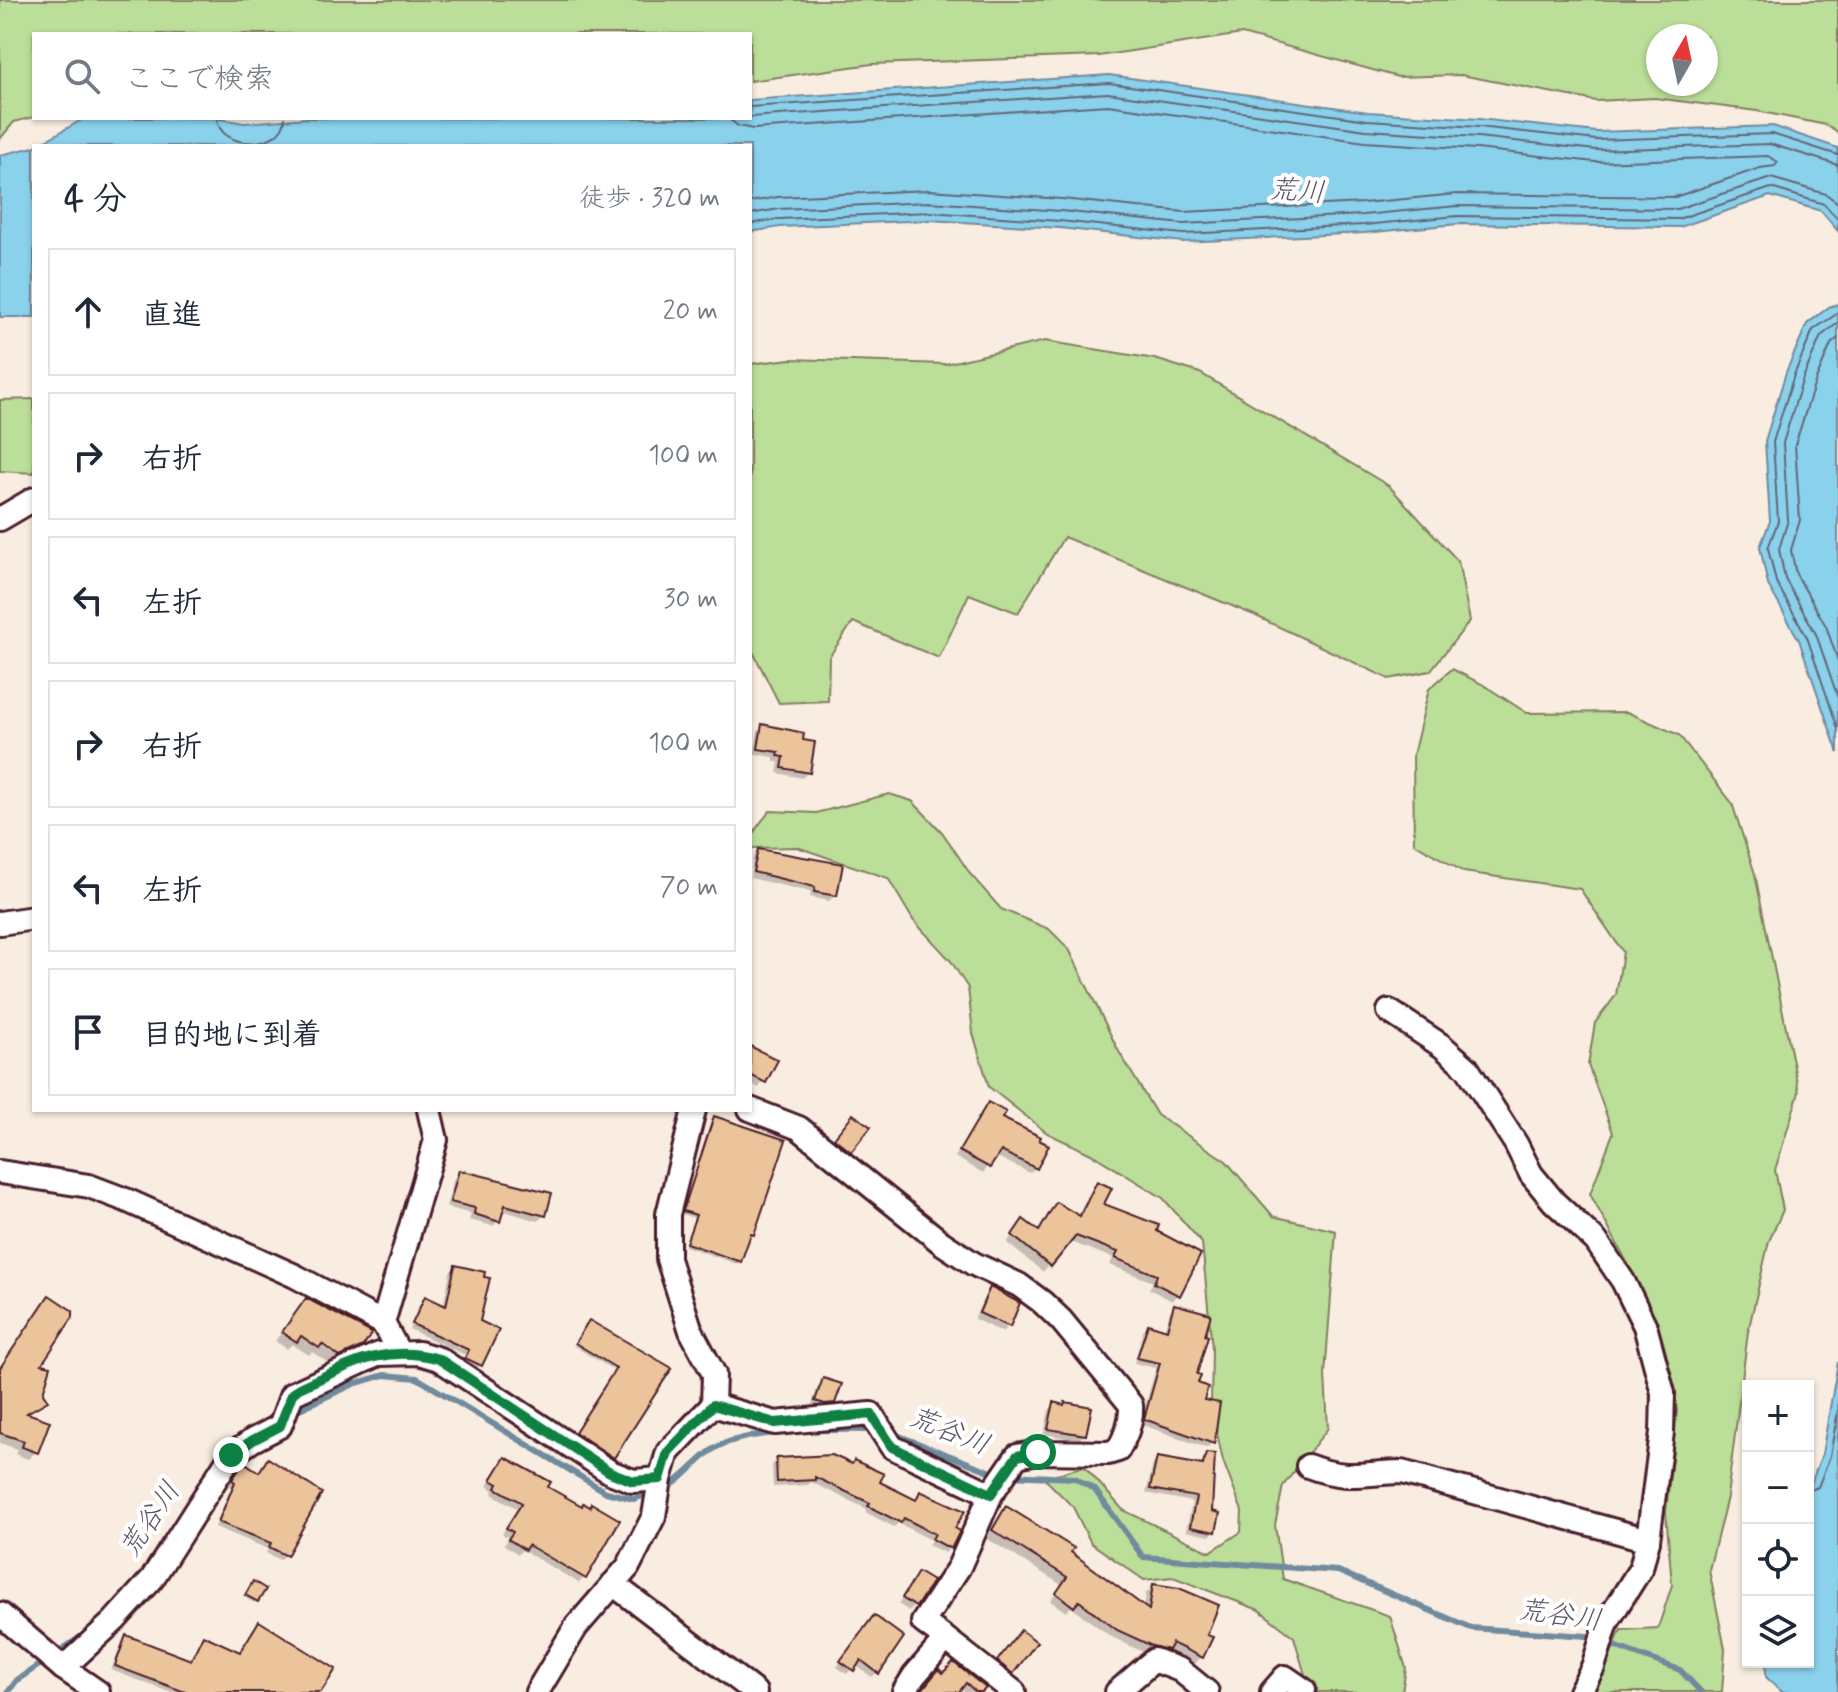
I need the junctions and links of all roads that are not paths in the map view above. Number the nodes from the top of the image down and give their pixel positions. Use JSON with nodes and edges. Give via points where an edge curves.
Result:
{"nodes":[{"id":1,"x":32,"y":500,"type":"edge"},
{"id":2,"x":0,"y":519,"type":"edge"},
{"id":3,"x":32,"y":918,"type":"edge"},
{"id":4,"x":0,"y":923,"type":"edge"},
{"id":5,"x":1389,"y":1011,"type":"dead end"},
{"id":6,"x":752,"y":1110,"type":"edge"},
{"id":7,"x":429,"y":1112,"type":"edge"},
{"id":8,"x":694,"y":1112,"type":"edge"},
{"id":9,"x":0,"y":1172,"type":"edge"},
{"id":10,"x":383,"y":1323,"type":"junction"},
{"id":11,"x":399,"y":1353,"type":"junction"},
{"id":12,"x":713,"y":1405,"type":"junction"},
{"id":13,"x":1308,"y":1466,"type":"dead end"},
{"id":14,"x":660,"y":1479,"type":"junction"},
{"id":15,"x":991,"y":1494,"type":"junction"},
{"id":16,"x":1648,"y":1540,"type":"junction"},
{"id":17,"x":613,"y":1584,"type":"junction"},
{"id":18,"x":0,"y":1614,"type":"edge"},
{"id":19,"x":946,"y":1639,"type":"junction"},
{"id":20,"x":63,"y":1668,"type":"junction"},
{"id":21,"x":1304,"y":1690,"type":"dead end"},
{"id":22,"x":98,"y":1692,"type":"edge"},
{"id":23,"x":537,"y":1692,"type":"edge"},
{"id":24,"x":755,"y":1692,"type":"edge"},
{"id":25,"x":904,"y":1692,"type":"edge"},
{"id":26,"x":1014,"y":1692,"type":"edge"},
{"id":27,"x":1117,"y":1692,"type":"edge"},
{"id":28,"x":1207,"y":1692,"type":"edge"},
{"id":29,"x":1272,"y":1692,"type":"edge"},
{"id":30,"x":1580,"y":1692,"type":"edge"}],
"edges":[{"from":1,"to":2,"type":"street"},
{"from":3,"to":4,"type":"street"},
{"from":5,"to":16,"type":"street","via":[[1467,1068],[1531,1174],[1596,1241],[1623,1281],[1645,1326],[1663,1393]]},
{"from":6,"to":15,"type":"street","via":[[799,1128],[942,1243],[1042,1302],[1131,1405],[1126,1437],[1118,1450],[1017,1456]]},
{"from":7,"to":10,"type":"street","via":[[436,1140]]},
{"from":8,"to":12,"type":"street","via":[[668,1214],[668,1259],[691,1331],[714,1374]]},
{"from":9,"to":10,"type":"street","via":[[89,1186],[126,1200],[295,1276]]},
{"from":10,"to":11,"type":"street"},
{"from":11,"to":14,"type":"street","via":[[439,1359],[610,1472],[633,1481]]},
{"from":11,"to":20,"type":"street","via":[[359,1361],[292,1394],[280,1426],[231,1455],[152,1579]]},
{"from":12,"to":14,"type":"street","via":[[668,1452]]},
{"from":12,"to":15,"type":"street","via":[[775,1423],[871,1414],[892,1447]]},
{"from":13,"to":16,"type":"street","via":[[1347,1477],[1402,1472]]},
{"from":14,"to":17,"type":"street","via":[[654,1516],[628,1567]]},
{"from":15,"to":19,"type":"street","via":[[959,1567],[923,1622]]},
{"from":16,"to":30,"type":"street","via":[[1641,1568],[1607,1622]]},
{"from":17,"to":23,"type":"street","via":[[576,1627]]},
{"from":17,"to":24,"type":"street"},
{"from":18,"to":20,"type":"street"},
{"from":19,"to":25,"type":"street"},
{"from":19,"to":26,"type":"street"},
{"from":20,"to":22,"type":"street"},
{"from":21,"to":29,"type":"street","via":[[1285,1677]]},
{"from":27,"to":28,"type":"street","via":[[1154,1660],[1180,1670]]}]}
